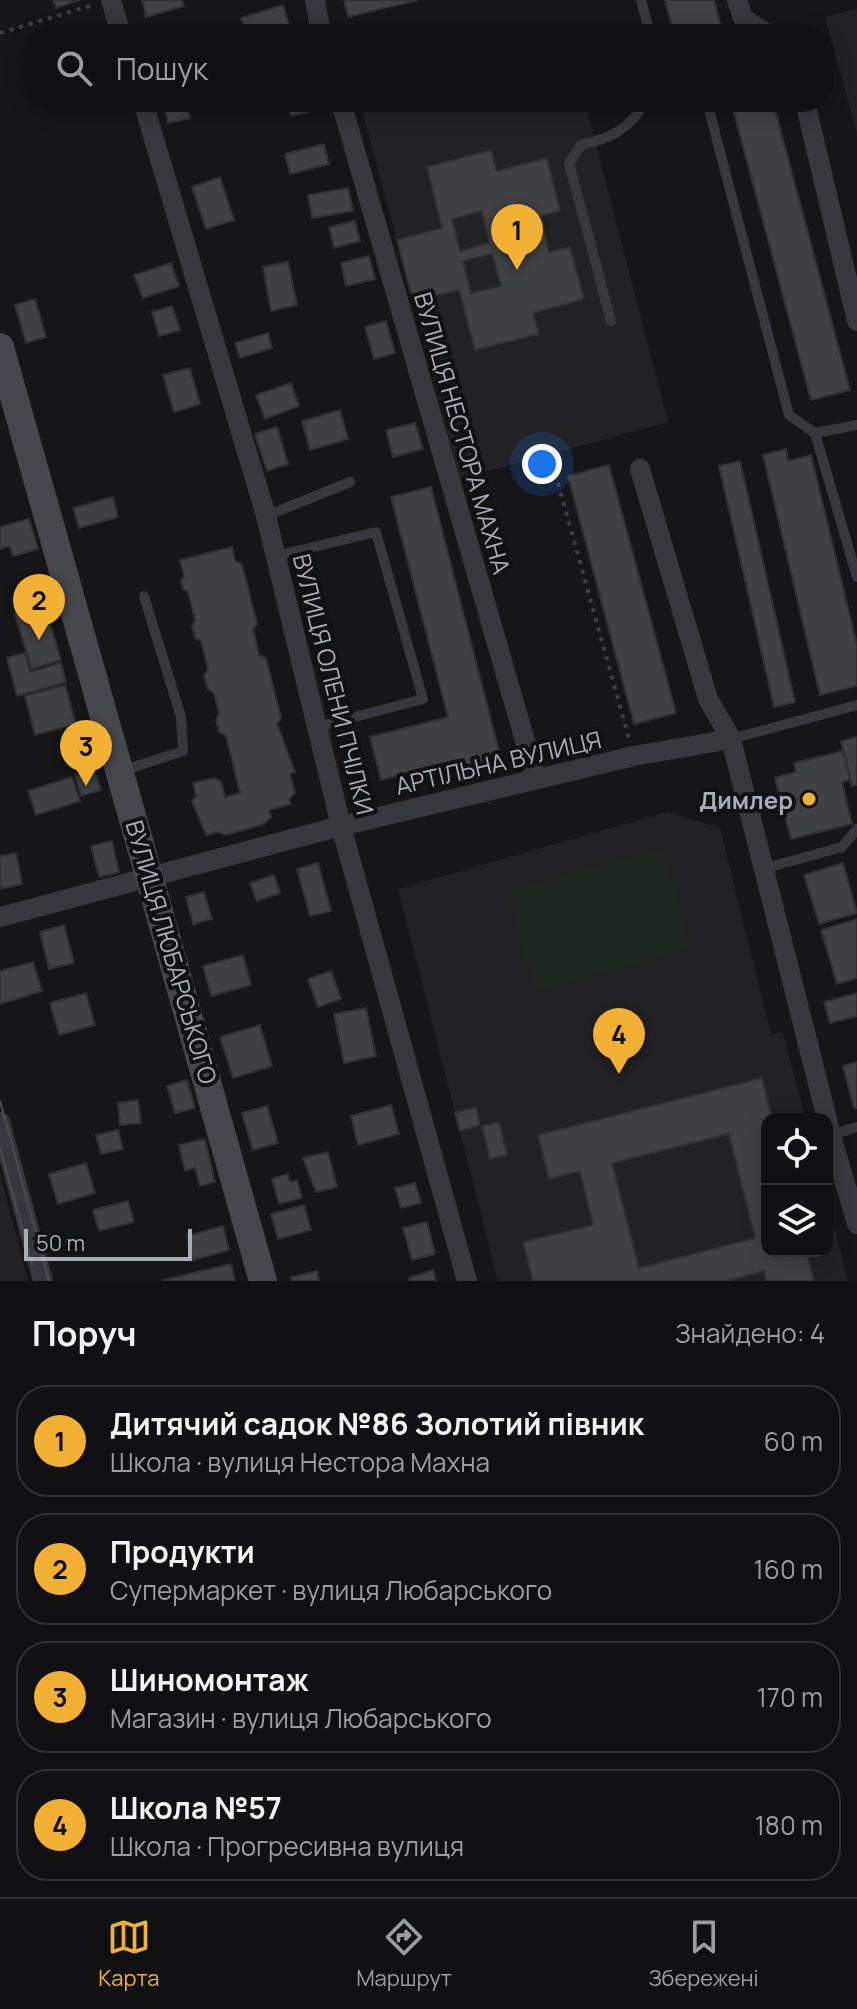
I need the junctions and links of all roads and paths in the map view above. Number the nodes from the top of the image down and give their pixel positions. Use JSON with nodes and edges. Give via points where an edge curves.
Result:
{"nodes":[{"id":1,"x":111,"y":0,"type":"edge"},
{"id":2,"x":315,"y":0,"type":"edge"},
{"id":3,"x":641,"y":0,"type":"edge"},
{"id":4,"x":737,"y":0,"type":"edge"},
{"id":5,"x":30,"y":24,"type":"edge"},
{"id":6,"x":118,"y":24,"type":"edge"},
{"id":7,"x":319,"y":24,"type":"edge"},
{"id":8,"x":647,"y":24,"type":"edge"},
{"id":9,"x":752,"y":24,"type":"edge"},
{"id":10,"x":24,"y":26,"type":"edge"},
{"id":11,"x":0,"y":33,"type":"edge"},
{"id":12,"x":146,"y":112,"type":"edge"},
{"id":13,"x":344,"y":112,"type":"edge"},
{"id":14,"x":637,"y":112,"type":"edge"},
{"id":15,"x":710,"y":112,"type":"edge"},
{"id":16,"x":807,"y":112,"type":"edge"},
{"id":17,"x":611,"y":321,"type":"dead end"},
{"id":18,"x":857,"y":321,"type":"edge"},
{"id":19,"x":0,"y":347,"type":"edge"},
{"id":20,"x":857,"y":425,"type":"edge"},
{"id":21,"x":815,"y":433,"type":"junction"},
{"id":22,"x":640,"y":469,"type":"dead end"},
{"id":23,"x":350,"y":482,"type":"dead end"},
{"id":24,"x":558,"y":483,"type":"dead end"},
{"id":25,"x":266,"y":516,"type":"junction"},
{"id":26,"x":276,"y":556,"type":"junction"},
{"id":27,"x":857,"y":577,"type":"edge"},
{"id":28,"x":144,"y":596,"type":"dead end"},
{"id":29,"x":857,"y":705,"type":"edge"},
{"id":30,"x":317,"y":727,"type":"junction"},
{"id":31,"x":731,"y":739,"type":"junction"},
{"id":32,"x":634,"y":756,"type":"junction"},
{"id":33,"x":122,"y":771,"type":"junction"},
{"id":34,"x":536,"y":779,"type":"junction"},
{"id":35,"x":341,"y":826,"type":"junction"},
{"id":36,"x":857,"y":829,"type":"edge"},
{"id":37,"x":766,"y":868,"type":"junction"},
{"id":38,"x":149,"y":876,"type":"junction"},
{"id":39,"x":0,"y":917,"type":"edge"},
{"id":40,"x":826,"y":1113,"type":"edge"},
{"id":41,"x":0,"y":1122,"type":"edge"},
{"id":42,"x":857,"y":1127,"type":"edge"},
{"id":43,"x":833,"y":1134,"type":"edge"},
{"id":44,"x":833,"y":1142,"type":"edge"},
{"id":45,"x":857,"y":1224,"type":"edge"},
{"id":46,"x":43,"y":1281,"type":"edge"},
{"id":47,"x":263,"y":1281,"type":"edge"},
{"id":48,"x":467,"y":1281,"type":"edge"}],
"edges":[{"from":1,"to":5,"type":"path"},
{"from":1,"to":6,"type":"street"},
{"from":2,"to":7,"type":"street"},
{"from":3,"to":8,"type":"lane"},
{"from":4,"to":9,"type":"street","via":[[743,18]]},
{"from":10,"to":11,"type":"path"},
{"from":12,"to":25,"type":"street","name":"ВУЛИЦЯ ОЛЕНИ ПЧІЛКИ"},
{"from":13,"to":34,"type":"street","name":"ВУЛИЦЯ НЕСТОРА МАХНА"},
{"from":14,"to":17,"type":"lane","via":[[611,137],[581,145],[569,163]]},
{"from":15,"to":21,"type":"lane","via":[[789,415]]},
{"from":16,"to":18,"type":"street"},
{"from":19,"to":33,"type":"main road","name":"ВУЛИЦЯ ЛЮБАРСЬКОГО"},
{"from":20,"to":21,"type":"lane"},
{"from":21,"to":27,"type":"lane"},
{"from":22,"to":31,"type":"street","via":[[708,699]]},
{"from":23,"to":25,"type":"lane"},
{"from":24,"to":32,"type":"path"},
{"from":25,"to":26,"type":"street","name":"ВУЛИЦЯ ОЛЕНИ ПЧІЛКИ"},
{"from":26,"to":30,"type":"street","name":"ВУЛИЦЯ ОЛЕНИ ПЧІЛКИ"},
{"from":26,"to":30,"type":"lane","via":[[376,532],[423,699]]},
{"from":28,"to":33,"type":"lane","via":[[181,717],[183,751]]},
{"from":29,"to":31,"type":"lane"},
{"from":30,"to":35,"type":"street","name":"ВУЛИЦЯ ОЛЕНИ ПЧІЛКИ"},
{"from":31,"to":32,"type":"street","name":"АРТІЛЬНА ВУЛИЦЯ"},
{"from":31,"to":37,"type":"street"},
{"from":32,"to":34,"type":"street","name":"АРТІЛЬНА ВУЛИЦЯ"},
{"from":33,"to":38,"type":"main road","name":"ВУЛИЦЯ ЛЮБАРСЬКОГО"},
{"from":34,"to":35,"type":"street","name":"АРТІЛЬНА ВУЛИЦЯ"},
{"from":35,"to":38,"type":"street","name":"АРТІЛЬНА ВУЛИЦЯ"},
{"from":35,"to":48,"type":"street","name":"ВУЛИЦЯ ОЛЕНИ ПЧІЛКИ"},
{"from":36,"to":37,"type":"lane","via":[[842,847]]},
{"from":37,"to":40,"type":"street"},
{"from":38,"to":39,"type":"street","name":"АРТІЛЬНА ВУЛИЦЯ"},
{"from":38,"to":47,"type":"main road","name":"ВУЛИЦЯ ЛЮБАРСЬКОГО"},
{"from":41,"to":46,"type":"street"},
{"from":42,"to":43,"type":"lane"},
{"from":44,"to":45,"type":"street"}]}
